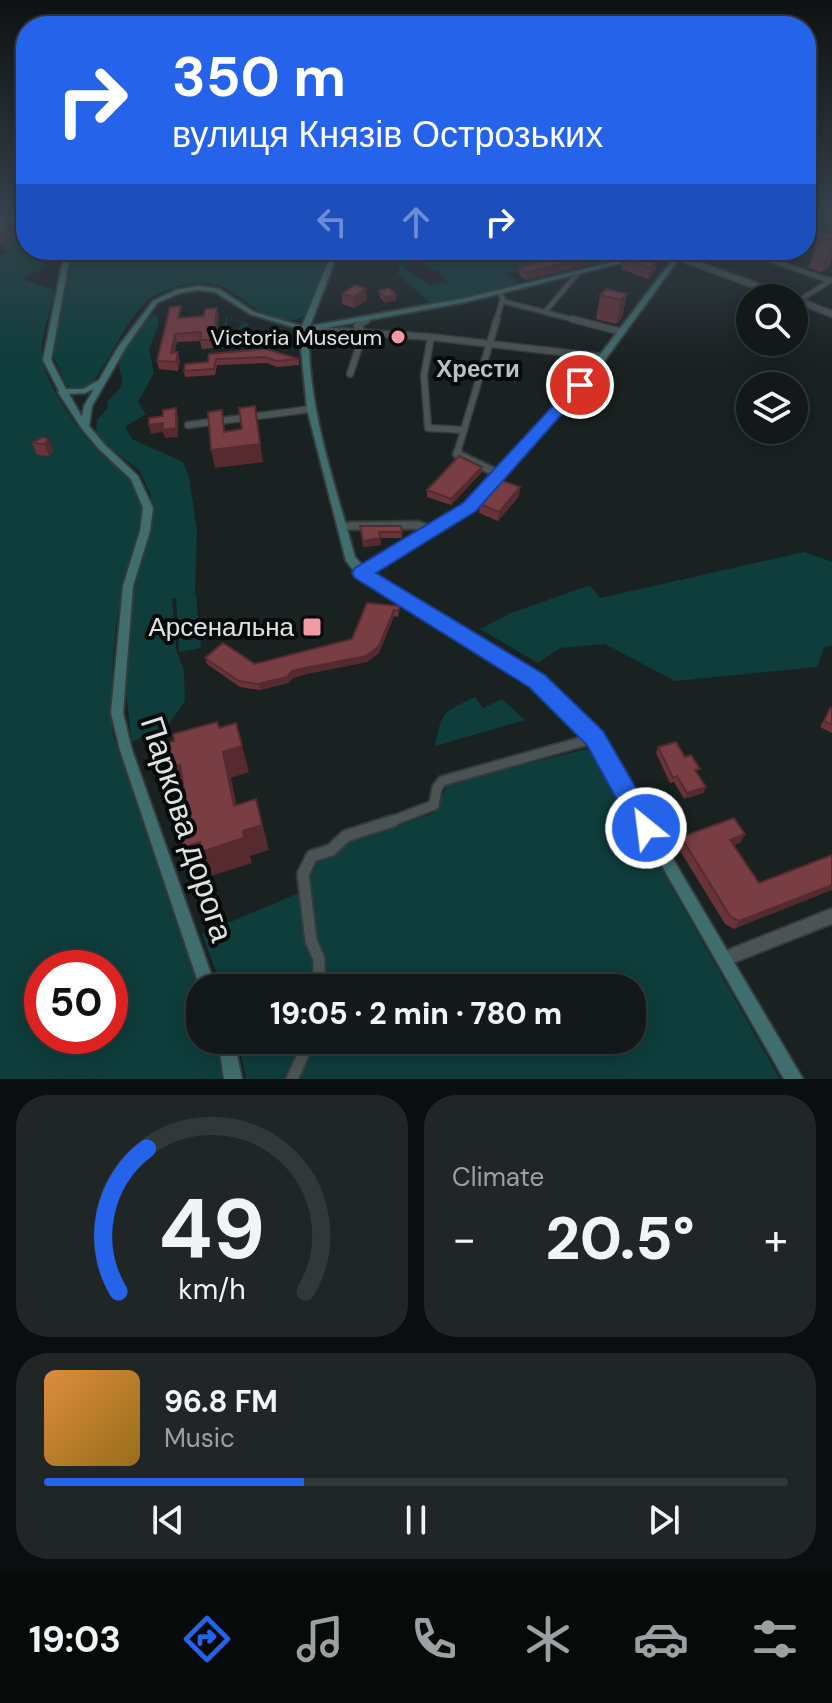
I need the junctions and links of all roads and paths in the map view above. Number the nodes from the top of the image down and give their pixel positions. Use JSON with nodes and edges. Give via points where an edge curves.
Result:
{"nodes":[{"id":1,"x":65,"y":265,"type":"edge"},
{"id":2,"x":330,"y":265,"type":"edge"},
{"id":3,"x":611,"y":265,"type":"edge"},
{"id":4,"x":666,"y":265,"type":"edge"},
{"id":5,"x":709,"y":265,"type":"edge"},
{"id":6,"x":788,"y":265,"type":"edge"},
{"id":7,"x":577,"y":274,"type":"junction"},
{"id":8,"x":832,"y":280,"type":"edge"},
{"id":9,"x":756,"y":284,"type":"edge"},
{"id":10,"x":808,"y":292,"type":"edge"},
{"id":11,"x":501,"y":297,"type":"junction"},
{"id":12,"x":808,"y":305,"type":"edge"},
{"id":13,"x":312,"y":312,"type":"junction"},
{"id":14,"x":545,"y":312,"type":"junction"},
{"id":15,"x":832,"y":314,"type":"edge"},
{"id":16,"x":268,"y":318,"type":"junction"},
{"id":17,"x":367,"y":320,"type":"junction"},
{"id":18,"x":277,"y":321,"type":"junction"},
{"id":19,"x":333,"y":326,"type":"junction"},
{"id":20,"x":306,"y":329,"type":"junction"},
{"id":21,"x":364,"y":332,"type":"junction"},
{"id":22,"x":622,"y":332,"type":"junction"},
{"id":23,"x":431,"y":337,"type":"junction"},
{"id":24,"x":490,"y":344,"type":"junction"},
{"id":25,"x":306,"y":345,"type":"junction"},
{"id":26,"x":603,"y":357,"type":"junction"},
{"id":27,"x":350,"y":374,"type":"dead end"},
{"id":28,"x":101,"y":380,"type":"junction"},
{"id":29,"x":62,"y":392,"type":"junction"},
{"id":30,"x":311,"y":409,"type":"junction"},
{"id":31,"x":188,"y":425,"type":"dead end"},
{"id":32,"x":85,"y":427,"type":"junction"},
{"id":33,"x":464,"y":430,"type":"junction"},
{"id":34,"x":501,"y":475,"type":"junction"},
{"id":35,"x":342,"y":526,"type":"junction"},
{"id":36,"x":434,"y":531,"type":"junction"},
{"id":37,"x":362,"y":573,"type":"junction"},
{"id":38,"x":595,"y":738,"type":"junction"},
{"id":39,"x":832,"y":916,"type":"edge"},
{"id":40,"x":724,"y":959,"type":"junction"},
{"id":41,"x":203,"y":974,"type":"edge"},
{"id":42,"x":319,"y":974,"type":"edge"},
{"id":43,"x":229,"y":1054,"type":"edge"},
{"id":44,"x":304,"y":1054,"type":"edge"},
{"id":45,"x":233,"y":1079,"type":"edge"},
{"id":46,"x":292,"y":1079,"type":"edge"},
{"id":47,"x":794,"y":1079,"type":"edge"}],
"edges":[{"from":1,"to":29,"type":"main road","via":[[47,354]]},
{"from":2,"to":13,"type":"main road"},
{"from":3,"to":7,"type":"main road"},
{"from":4,"to":22,"type":"main road"},
{"from":5,"to":9,"type":"street"},
{"from":6,"to":8,"type":"street"},
{"from":7,"to":11,"type":"main road"},
{"from":7,"to":14,"type":"street"},
{"from":8,"to":10,"type":"street"},
{"from":11,"to":14,"type":"street"},
{"from":11,"to":17,"type":"main road"},
{"from":11,"to":24,"type":"street"},
{"from":12,"to":15,"type":"street"},
{"from":13,"to":18,"type":"main road","via":[[295,322]]},
{"from":13,"to":19,"type":"main road","via":[[315,324]]},
{"from":13,"to":20,"type":"main road"},
{"from":14,"to":22,"type":"street"},
{"from":16,"to":18,"type":"main road"},
{"from":16,"to":25,"type":"main road","via":[[295,332]]},
{"from":16,"to":28,"type":"main road","via":[[245,310],[217,290],[173,293],[151,307]]},
{"from":17,"to":19,"type":"main road"},
{"from":17,"to":21,"type":"street","via":[[357,326]]},
{"from":18,"to":20,"type":"main road"},
{"from":19,"to":20,"type":"main road"},
{"from":20,"to":21,"type":"street"},
{"from":20,"to":25,"type":"main road"},
{"from":21,"to":23,"type":"street"},
{"from":21,"to":27,"type":"street"},
{"from":22,"to":26,"type":"main road"},
{"from":23,"to":24,"type":"street"},
{"from":23,"to":33,"type":"street","via":[[424,379],[428,428]]},
{"from":24,"to":26,"type":"street"},
{"from":24,"to":33,"type":"street"},
{"from":25,"to":30,"type":"main road"},
{"from":26,"to":34,"type":"main road"},
{"from":28,"to":29,"type":"main road","via":[[85,391]]},
{"from":28,"to":32,"type":"main road"},
{"from":29,"to":32,"type":"main road"},
{"from":30,"to":31,"type":"street"},
{"from":30,"to":35,"type":"main road"},
{"from":32,"to":41,"type":"main road","name":"Паркова дорога","via":[[135,478],[146,500],[145,531],[128,586],[117,713]]},
{"from":33,"to":34,"type":"street","via":[[457,454]]},
{"from":34,"to":36,"type":"main road","via":[[469,507]]},
{"from":35,"to":36,"type":"street","via":[[419,525]]},
{"from":35,"to":37,"type":"main road","via":[[350,558]]},
{"from":36,"to":37,"type":"main road"},
{"from":37,"to":38,"type":"main road","via":[[524,671]]},
{"from":38,"to":40,"type":"main road"},
{"from":38,"to":42,"type":"street","via":[[442,781],[434,805],[424,811],[346,836],[331,850],[312,856],[303,879]]},
{"from":39,"to":40,"type":"street"},
{"from":40,"to":47,"type":"main road"},
{"from":43,"to":45,"type":"main road"},
{"from":44,"to":46,"type":"street"}]}
